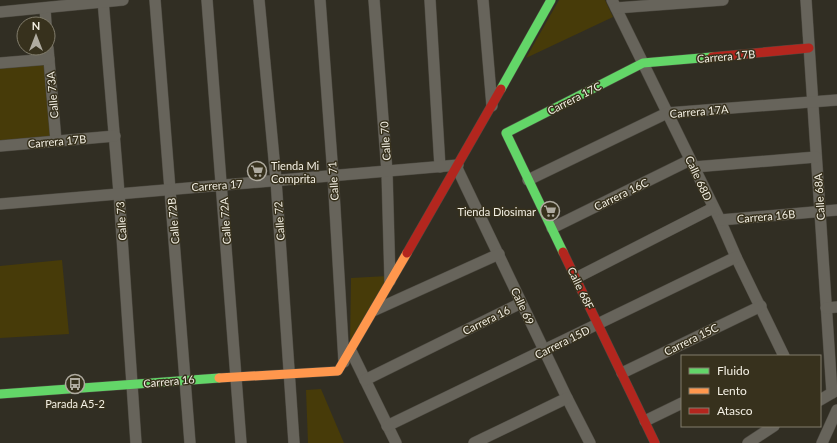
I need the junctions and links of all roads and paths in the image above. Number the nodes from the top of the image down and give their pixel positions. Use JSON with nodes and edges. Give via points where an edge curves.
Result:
{"nodes":[{"id":1,"x":123,"y":0,"type":"edge"},
{"id":2,"x":155,"y":0,"type":"edge"},
{"id":3,"x":207,"y":0,"type":"edge"},
{"id":4,"x":259,"y":0,"type":"edge"},
{"id":5,"x":320,"y":0,"type":"edge"},
{"id":6,"x":374,"y":0,"type":"edge"},
{"id":7,"x":430,"y":0,"type":"edge"},
{"id":8,"x":483,"y":0,"type":"edge"},
{"id":9,"x":551,"y":0,"type":"edge"},
{"id":10,"x":723,"y":0,"type":"edge"},
{"id":11,"x":806,"y":0,"type":"edge"},
{"id":12,"x":103,"y":1,"type":"edge"},
{"id":13,"x":614,"y":4,"type":"edge"},
{"id":14,"x":45,"y":8,"type":"junction"},
{"id":15,"x":0,"y":12,"type":"edge"},
{"id":16,"x":46,"y":16,"type":"edge"},
{"id":17,"x":809,"y":48,"type":"junction"},
{"id":18,"x":34,"y":56,"type":"edge"},
{"id":19,"x":48,"y":56,"type":"edge"},
{"id":20,"x":0,"y":63,"type":"edge"},
{"id":21,"x":643,"y":63,"type":"junction"},
{"id":22,"x":837,"y":100,"type":"edge"},
{"id":23,"x":813,"y":101,"type":"junction"},
{"id":24,"x":492,"y":106,"type":"junction"},
{"id":25,"x":667,"y":113,"type":"junction"},
{"id":26,"x":506,"y":133,"type":"joint"},
{"id":27,"x":115,"y":136,"type":"junction"},
{"id":28,"x":56,"y":141,"type":"junction"},
{"id":29,"x":0,"y":146,"type":"edge"},
{"id":30,"x":816,"y":157,"type":"junction"},
{"id":31,"x":692,"y":164,"type":"junction"},
{"id":32,"x":457,"y":166,"type":"junction"},
{"id":33,"x":440,"y":167,"type":"junction"},
{"id":34,"x":387,"y":172,"type":"junction"},
{"id":35,"x":333,"y":175,"type":"junction"},
{"id":36,"x":276,"y":180,"type":"junction"},
{"id":37,"x":528,"y":180,"type":"junction"},
{"id":38,"x":222,"y":184,"type":"junction"},
{"id":39,"x":170,"y":188,"type":"junction"},
{"id":40,"x":119,"y":193,"type":"junction"},
{"id":41,"x":0,"y":204,"type":"edge"},
{"id":42,"x":713,"y":208,"type":"junction"},
{"id":43,"x":837,"y":210,"type":"edge"},
{"id":44,"x":820,"y":212,"type":"junction"},
{"id":45,"x":720,"y":220,"type":"junction"},
{"id":46,"x":552,"y":228,"type":"junction"},
{"id":47,"x":499,"y":254,"type":"junction"},
{"id":48,"x":736,"y":257,"type":"junction"},
{"id":49,"x":576,"y":278,"type":"junction"},
{"id":50,"x":390,"y":283,"type":"junction"},
{"id":51,"x":521,"y":302,"type":"junction"},
{"id":52,"x":761,"y":306,"type":"junction"},
{"id":53,"x":832,"y":307,"type":"edge"},
{"id":54,"x":375,"y":310,"type":"junction"},
{"id":55,"x":598,"y":324,"type":"junction"},
{"id":56,"x":351,"y":351,"type":"junction"},
{"id":57,"x":544,"y":351,"type":"junction"},
{"id":58,"x":782,"y":355,"type":"edge"},
{"id":59,"x":341,"y":367,"type":"junction"},
{"id":60,"x":622,"y":373,"type":"junction"},
{"id":61,"x":290,"y":374,"type":"junction"},
{"id":62,"x":235,"y":376,"type":"junction"},
{"id":63,"x":185,"y":380,"type":"junction"},
{"id":64,"x":365,"y":380,"type":"junction"},
{"id":65,"x":133,"y":385,"type":"junction"},
{"id":66,"x":834,"y":392,"type":"edge"},
{"id":67,"x":0,"y":394,"type":"edge"},
{"id":68,"x":567,"y":398,"type":"junction"},
{"id":69,"x":821,"y":399,"type":"edge"},
{"id":70,"x":681,"y":403,"type":"edge"},
{"id":71,"x":837,"y":410,"type":"edge"},
{"id":72,"x":645,"y":421,"type":"junction"},
{"id":73,"x":387,"y":426,"type":"junction"},
{"id":74,"x":772,"y":427,"type":"edge"},
{"id":75,"x":136,"y":443,"type":"edge"},
{"id":76,"x":190,"y":443,"type":"edge"},
{"id":77,"x":241,"y":443,"type":"edge"},
{"id":78,"x":294,"y":443,"type":"edge"},
{"id":79,"x":396,"y":443,"type":"edge"},
{"id":80,"x":474,"y":443,"type":"edge"},
{"id":81,"x":590,"y":443,"type":"edge"},
{"id":82,"x":655,"y":443,"type":"edge"},
{"id":83,"x":748,"y":443,"type":"edge"},
{"id":84,"x":822,"y":443,"type":"edge"}],
"edges":[{"from":1,"to":12,"type":"street"},
{"from":2,"to":39,"type":"street","name":"Calle 72B"},
{"from":3,"to":38,"type":"street","name":"Calle 72A"},
{"from":4,"to":36,"type":"street","name":"Calle 72"},
{"from":5,"to":35,"type":"street","name":"Calle 71"},
{"from":6,"to":34,"type":"street","name":"Calle 70"},
{"from":7,"to":33,"type":"street"},
{"from":8,"to":24,"type":"street"},
{"from":9,"to":24,"type":"street"},
{"from":10,"to":13,"type":"street"},
{"from":11,"to":17,"type":"street","name":"Calle 68A"},
{"from":12,"to":14,"type":"street"},
{"from":12,"to":27,"type":"street","name":"Calle 73"},
{"from":13,"to":21,"type":"street","name":"Calle 68D"},
{"from":14,"to":15,"type":"street"},
{"from":14,"to":16,"type":"street"},
{"from":17,"to":21,"type":"street","name":"Carrera 17B"},
{"from":17,"to":23,"type":"street","name":"Calle 68A"},
{"from":18,"to":20,"type":"street"},
{"from":19,"to":28,"type":"street","name":"Calle 73A"},
{"from":21,"to":25,"type":"street","name":"Calle 68D"},
{"from":21,"to":26,"type":"street","name":"Carrera 17C"},
{"from":22,"to":23,"type":"street","name":"Carrera 17A"},
{"from":23,"to":25,"type":"street","name":"Carrera 17A"},
{"from":23,"to":30,"type":"street","name":"Calle 68A"},
{"from":24,"to":32,"type":"street"},
{"from":25,"to":31,"type":"street","name":"Calle 68D"},
{"from":25,"to":37,"type":"street","name":"Carrera 17A"},
{"from":26,"to":37,"type":"street","name":"Calle 68F"},
{"from":27,"to":28,"type":"street","name":"Carrera 17B"},
{"from":27,"to":40,"type":"street","name":"Calle 73"},
{"from":28,"to":29,"type":"street","name":"Carrera 17B"},
{"from":30,"to":31,"type":"street","name":"Carrera 16C"},
{"from":30,"to":44,"type":"street","name":"Calle 68A"},
{"from":31,"to":42,"type":"street","name":"Calle 68D"},
{"from":31,"to":46,"type":"street","name":"Carrera 16C"},
{"from":32,"to":33,"type":"street","name":"Carrera 17"},
{"from":32,"to":47,"type":"street","name":"Calle 69"},
{"from":32,"to":50,"type":"street"},
{"from":33,"to":34,"type":"street","name":"Carrera 17"},
{"from":34,"to":35,"type":"street","name":"Carrera 17"},
{"from":34,"to":50,"type":"street","name":"Calle 70"},
{"from":35,"to":36,"type":"street","name":"Carrera 17"},
{"from":35,"to":59,"type":"street","name":"Calle 71"},
{"from":36,"to":38,"type":"street","name":"Carrera 17"},
{"from":36,"to":61,"type":"street","name":"Calle 72"},
{"from":37,"to":46,"type":"street","name":"Calle 68F"},
{"from":38,"to":39,"type":"street","name":"Carrera 17"},
{"from":38,"to":62,"type":"street","name":"Calle 72A"},
{"from":39,"to":40,"type":"street","name":"Carrera 17"},
{"from":39,"to":63,"type":"street","name":"Calle 72B"},
{"from":40,"to":41,"type":"street","name":"Carrera 17"},
{"from":40,"to":65,"type":"street","name":"Calle 73"},
{"from":42,"to":45,"type":"street","name":"Calle 68D"},
{"from":42,"to":49,"type":"street"},
{"from":43,"to":44,"type":"street","name":"Carrera 16B"},
{"from":44,"to":45,"type":"street","name":"Carrera 16B"},
{"from":44,"to":53,"type":"street","name":"Calle 68A"},
{"from":45,"to":48,"type":"street","name":"Calle 68D"},
{"from":46,"to":49,"type":"street","name":"Calle 68F"},
{"from":47,"to":51,"type":"street","name":"Calle 69"},
{"from":47,"to":54,"type":"street"},
{"from":48,"to":52,"type":"street","name":"Calle 68D"},
{"from":48,"to":55,"type":"street","name":"Carrera 15D"},
{"from":49,"to":55,"type":"street","name":"Calle 68F"},
{"from":50,"to":54,"type":"street"},
{"from":51,"to":57,"type":"street","name":"Calle 69"},
{"from":51,"to":64,"type":"street","name":"Carrera 16"},
{"from":52,"to":58,"type":"street","name":"Calle 68D"},
{"from":52,"to":60,"type":"street","name":"Carrera 15C"},
{"from":53,"to":66,"type":"street","name":"Calle 68A"},
{"from":54,"to":56,"type":"street"},
{"from":55,"to":57,"type":"street","name":"Carrera 15D"},
{"from":55,"to":60,"type":"street","name":"Calle 68F"},
{"from":56,"to":59,"type":"street"},
{"from":56,"to":64,"type":"street"},
{"from":57,"to":68,"type":"street","name":"Calle 69"},
{"from":57,"to":73,"type":"street","name":"Carrera 15D"},
{"from":59,"to":61,"type":"street","name":"Carrera 16"},
{"from":60,"to":72,"type":"street","name":"Calle 68F"},
{"from":61,"to":62,"type":"street","name":"Carrera 16"},
{"from":61,"to":78,"type":"street","name":"Calle 72"},
{"from":62,"to":63,"type":"street","name":"Carrera 16"},
{"from":62,"to":77,"type":"street","name":"Calle 72A"},
{"from":63,"to":65,"type":"street","name":"Carrera 16"},
{"from":63,"to":76,"type":"street","name":"Calle 72B"},
{"from":64,"to":73,"type":"street"},
{"from":65,"to":67,"type":"street","name":"Carrera 16"},
{"from":65,"to":75,"type":"street","name":"Calle 73"},
{"from":66,"to":69,"type":"street"},
{"from":68,"to":80,"type":"street"},
{"from":68,"to":81,"type":"street","name":"Calle 69"},
{"from":70,"to":72,"type":"street"},
{"from":71,"to":84,"type":"street"},
{"from":72,"to":82,"type":"street","name":"Calle 68F"},
{"from":73,"to":79,"type":"street"},
{"from":74,"to":83,"type":"street"}]}
